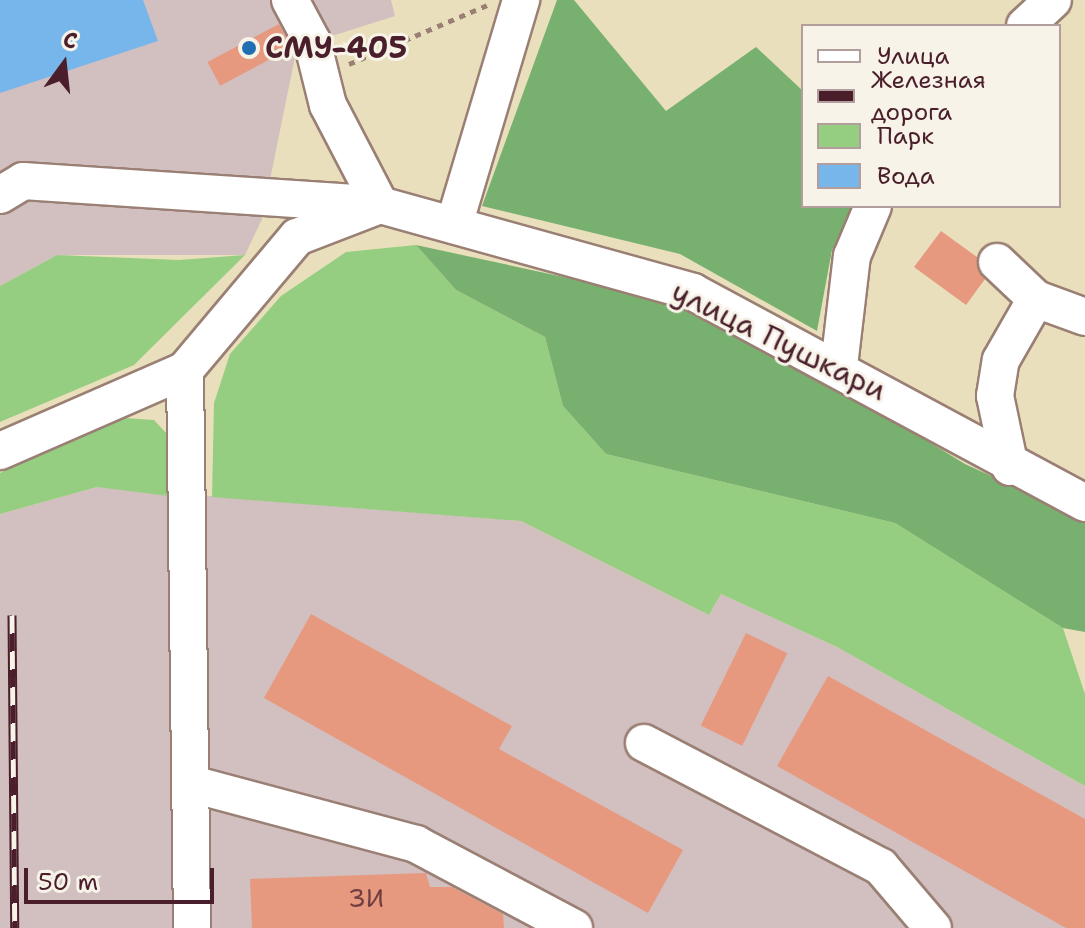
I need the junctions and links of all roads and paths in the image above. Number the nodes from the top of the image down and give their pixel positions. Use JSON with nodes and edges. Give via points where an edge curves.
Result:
{"nodes":[{"id":1,"x":290,"y":0,"type":"edge"},
{"id":2,"x":498,"y":0,"type":"edge"},
{"id":3,"x":521,"y":0,"type":"edge"},
{"id":4,"x":1053,"y":0,"type":"edge"},
{"id":5,"x":1027,"y":24,"type":"edge"},
{"id":6,"x":328,"y":105,"type":"junction"},
{"id":7,"x":8,"y":185,"type":"edge"},
{"id":8,"x":380,"y":205,"type":"junction"},
{"id":9,"x":872,"y":208,"type":"edge"},
{"id":10,"x":454,"y":225,"type":"junction"},
{"id":11,"x":997,"y":262,"type":"dead end"},
{"id":12,"x":1036,"y":299,"type":"junction"},
{"id":13,"x":1085,"y":317,"type":"edge"},
{"id":14,"x":839,"y":366,"type":"junction"},
{"id":15,"x":185,"y":370,"type":"junction"},
{"id":16,"x":0,"y":451,"type":"edge"},
{"id":17,"x":1010,"y":467,"type":"junction"},
{"id":18,"x":1085,"y":503,"type":"edge"},
{"id":19,"x":644,"y":743,"type":"dead end"},
{"id":20,"x":192,"y":784,"type":"junction"},
{"id":21,"x":192,"y":928,"type":"edge"},
{"id":22,"x":574,"y":928,"type":"edge"},
{"id":23,"x":933,"y":928,"type":"edge"}],
"edges":[{"from":1,"to":6,"type":"street","via":[[312,41]]},
{"from":2,"to":6,"type":"path","via":[[338,69]]},
{"from":3,"to":10,"type":"street"},
{"from":4,"to":5,"type":"street"},
{"from":6,"to":8,"type":"street"},
{"from":7,"to":8,"type":"street","name":"улица Пушкари"},
{"from":8,"to":10,"type":"street","name":"улица Пушкари"},
{"from":8,"to":15,"type":"street","via":[[297,237]]},
{"from":9,"to":14,"type":"street","via":[[852,256]]},
{"from":10,"to":14,"type":"street","name":"улица Пушкари","via":[[693,292]]},
{"from":11,"to":12,"type":"street"},
{"from":12,"to":13,"type":"street"},
{"from":12,"to":17,"type":"street","via":[[1001,360],[995,396]]},
{"from":14,"to":17,"type":"street","name":"улица Пушкари"},
{"from":15,"to":16,"type":"street"},
{"from":15,"to":20,"type":"street"},
{"from":17,"to":18,"type":"street","name":"улица Пушкари"},
{"from":19,"to":23,"type":"street","via":[[881,867]]},
{"from":20,"to":21,"type":"street"},
{"from":20,"to":22,"type":"street","via":[[416,844]]}]}
